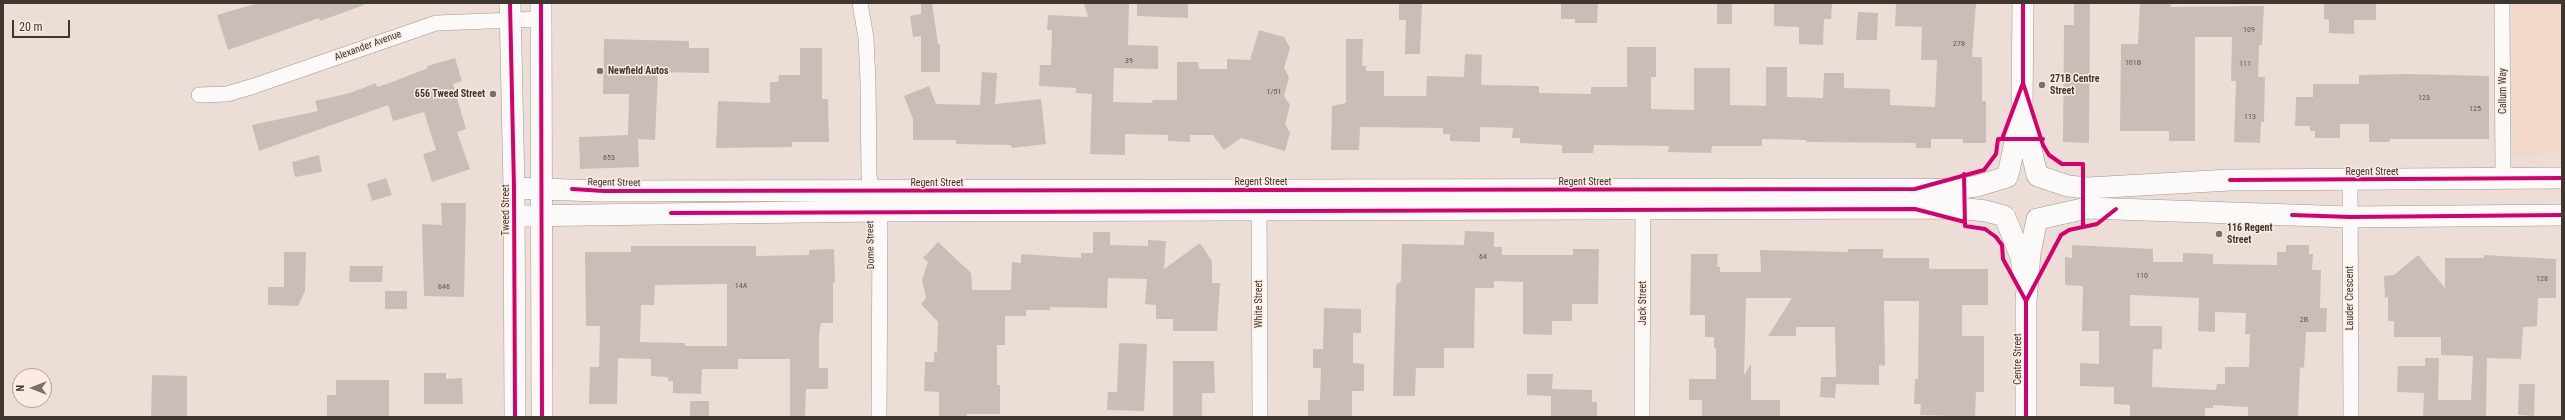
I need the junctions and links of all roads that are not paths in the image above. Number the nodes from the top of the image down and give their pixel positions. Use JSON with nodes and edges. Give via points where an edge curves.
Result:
{"nodes":[{"id":1,"x":860,"y":3,"type":"edge"},
{"id":2,"x":2022,"y":3,"type":"edge"},
{"id":3,"x":2502,"y":3,"type":"edge"},
{"id":4,"x":510,"y":11,"type":"edge"},
{"id":5,"x":541,"y":11,"type":"edge"},
{"id":6,"x":199,"y":95,"type":"dead end"},
{"id":7,"x":2022,"y":109,"type":"junction"},
{"id":8,"x":2007,"y":176,"type":"junction"},
{"id":9,"x":2038,"y":176,"type":"junction"},
{"id":10,"x":2562,"y":178,"type":"edge"},
{"id":11,"x":2350,"y":180,"type":"junction"},
{"id":12,"x":2503,"y":180,"type":"junction"},
{"id":13,"x":514,"y":188,"type":"junction"},
{"id":14,"x":541,"y":188,"type":"junction"},
{"id":15,"x":872,"y":191,"type":"junction"},
{"id":16,"x":1643,"y":199,"type":"junction"},
{"id":17,"x":1259,"y":200,"type":"junction"},
{"id":18,"x":877,"y":211,"type":"junction"},
{"id":19,"x":2562,"y":215,"type":"edge"},
{"id":20,"x":514,"y":216,"type":"junction"},
{"id":21,"x":541,"y":216,"type":"junction"},
{"id":22,"x":2005,"y":217,"type":"junction"},
{"id":23,"x":2350,"y":217,"type":"junction"},
{"id":24,"x":2038,"y":219,"type":"junction"},
{"id":25,"x":2026,"y":301,"type":"junction"},
{"id":26,"x":515,"y":417,"type":"edge"},
{"id":27,"x":542,"y":417,"type":"edge"},
{"id":28,"x":879,"y":417,"type":"edge"},
{"id":29,"x":1260,"y":417,"type":"edge"},
{"id":30,"x":1642,"y":417,"type":"edge"},
{"id":31,"x":2026,"y":417,"type":"edge"},
{"id":32,"x":2351,"y":417,"type":"edge"}],
"edges":[{"from":1,"to":15,"type":"street","name":"Dome Street","via":[[866,38],[869,176]]},
{"from":2,"to":7,"type":"street"},
{"from":3,"to":12,"type":"street","name":"Callum Way"},
{"from":4,"to":5,"type":"street","name":"Alexander Avenue"},
{"from":4,"to":6,"type":"street","name":"Alexander Avenue","via":[[436,22],[247,88],[227,94]]},
{"from":4,"to":13,"type":"street","name":"Tweed Street"},
{"from":5,"to":14,"type":"street"},
{"from":7,"to":8,"type":"street"},
{"from":7,"to":9,"type":"street"},
{"from":8,"to":9,"type":"street","via":[[2022,171]]},
{"from":8,"to":16,"type":"street","name":"Regent Street","via":[[1978,186],[1958,189]]},
{"from":8,"to":22,"type":"street","via":[[2001,182],[1996,196],[1997,204]]},
{"from":9,"to":11,"type":"street","name":"Regent Street","via":[[2068,186],[2088,188],[2230,180]]},
{"from":9,"to":24,"type":"street","via":[[2046,186],[2049,197],[2048,206]]},
{"from":10,"to":12,"type":"street","name":"Regent Street"},
{"from":11,"to":12,"type":"street","name":"Regent Street"},
{"from":11,"to":23,"type":"street","name":"Lauder Crescent"},
{"from":13,"to":14,"type":"street","name":"Regent Street"},
{"from":13,"to":20,"type":"street","name":"Tweed Street"},
{"from":14,"to":15,"type":"street","name":"Regent Street","via":[[597,191]]},
{"from":14,"to":21,"type":"street"},
{"from":15,"to":17,"type":"street","name":"Regent Street"},
{"from":15,"to":18,"type":"street","name":"Dome Street"},
{"from":16,"to":17,"type":"street","name":"Regent Street"},
{"from":16,"to":22,"type":"street","name":"Regent Street","via":[[1958,208],[1986,211]]},
{"from":16,"to":30,"type":"street","name":"Jack Street"},
{"from":17,"to":18,"type":"street","name":"Regent Street"},
{"from":17,"to":29,"type":"street","name":"White Street"},
{"from":18,"to":21,"type":"street","name":"Regent Street"},
{"from":18,"to":28,"type":"street","name":"Dome Street","via":[[880,225]]},
{"from":19,"to":23,"type":"street"},
{"from":20,"to":21,"type":"street","name":"Regent Street"},
{"from":20,"to":26,"type":"street","name":"Tweed Street"},
{"from":21,"to":27,"type":"street"},
{"from":22,"to":24,"type":"street","via":[[2021,224]]},
{"from":22,"to":25,"type":"street","name":"Centre Street","via":[[2021,257]]},
{"from":23,"to":24,"type":"street","via":[[2087,208]]},
{"from":23,"to":32,"type":"street","name":"Lauder Crescent"},
{"from":24,"to":25,"type":"street","name":"Centre Street","via":[[2030,253]]},
{"from":25,"to":31,"type":"street","name":"Centre Street"}]}
